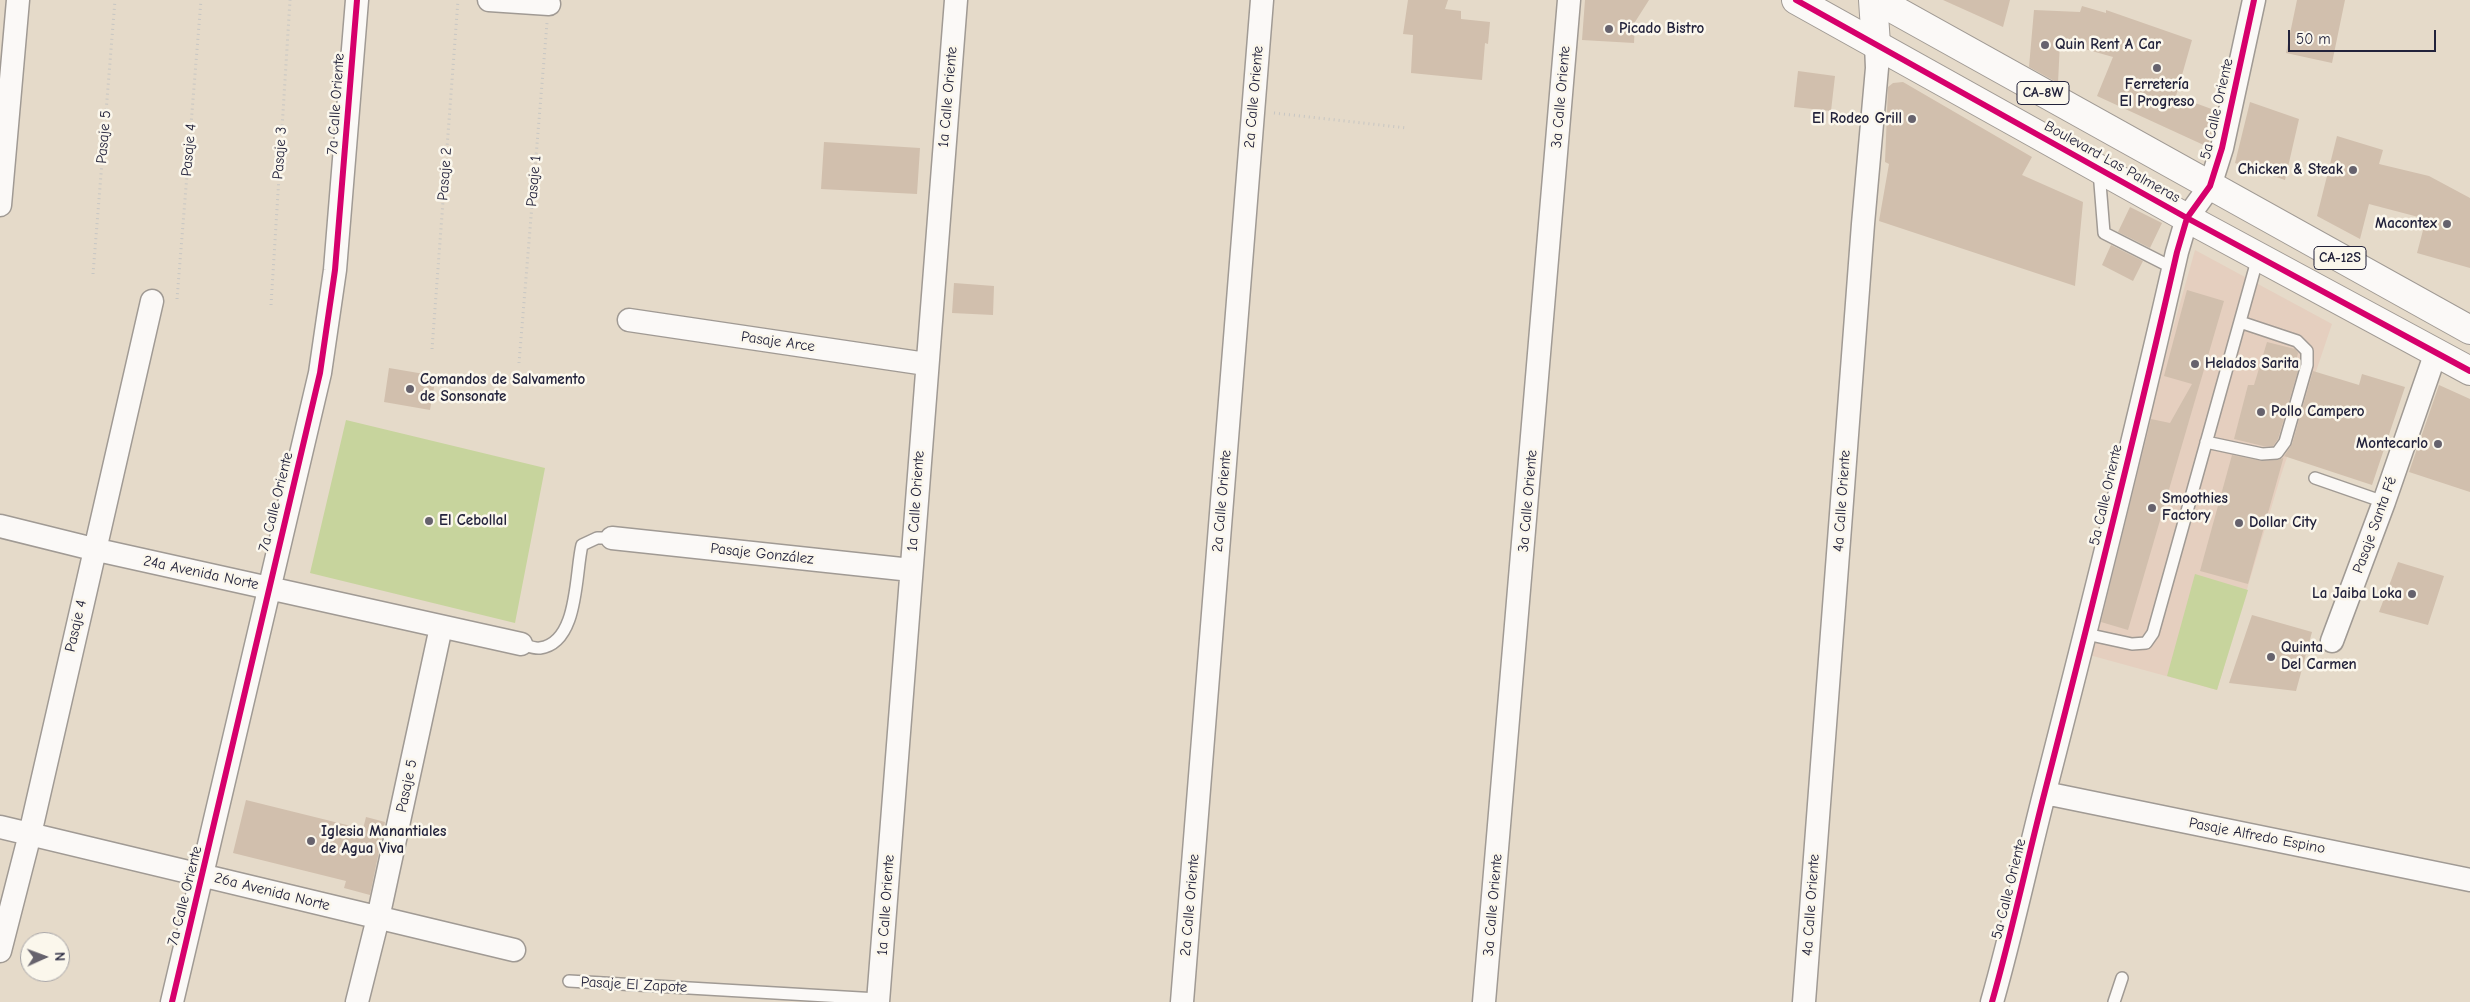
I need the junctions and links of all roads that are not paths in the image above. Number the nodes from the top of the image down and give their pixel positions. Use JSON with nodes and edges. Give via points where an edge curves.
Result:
{"nodes":[{"id":1,"x":18,"y":0,"type":"edge"},
{"id":2,"x":356,"y":0,"type":"edge"},
{"id":3,"x":489,"y":0,"type":"edge"},
{"id":4,"x":956,"y":0,"type":"edge"},
{"id":5,"x":1262,"y":0,"type":"edge"},
{"id":6,"x":1569,"y":0,"type":"edge"},
{"id":7,"x":1796,"y":0,"type":"edge"},
{"id":8,"x":1872,"y":0,"type":"edge"},
{"id":9,"x":1877,"y":0,"type":"edge"},
{"id":10,"x":2254,"y":0,"type":"edge"},
{"id":11,"x":548,"y":4,"type":"road end"},
{"id":12,"x":1876,"y":44,"type":"junction"},
{"id":13,"x":2099,"y":169,"type":"junction"},
{"id":14,"x":2210,"y":186,"type":"junction"},
{"id":15,"x":0,"y":205,"type":"edge"},
{"id":16,"x":2187,"y":218,"type":"junction"},
{"id":17,"x":2258,"y":256,"type":"junction"},
{"id":18,"x":2173,"y":268,"type":"junction"},
{"id":19,"x":152,"y":301,"type":"dead end"},
{"id":20,"x":629,"y":320,"type":"dead end"},
{"id":21,"x":2240,"y":322,"type":"junction"},
{"id":22,"x":2470,"y":330,"type":"edge"},
{"id":23,"x":2436,"y":352,"type":"junction"},
{"id":24,"x":926,"y":364,"type":"junction"},
{"id":25,"x":2470,"y":371,"type":"edge"},
{"id":26,"x":2206,"y":442,"type":"junction"},
{"id":27,"x":2315,"y":478,"type":"dead end"},
{"id":28,"x":2384,"y":502,"type":"junction"},
{"id":29,"x":0,"y":526,"type":"edge"},
{"id":30,"x":612,"y":538,"type":"joint"},
{"id":31,"x":93,"y":549,"type":"junction"},
{"id":32,"x":911,"y":570,"type":"junction"},
{"id":33,"x":268,"y":588,"type":"junction"},
{"id":34,"x":441,"y":627,"type":"junction"},
{"id":35,"x":2086,"y":634,"type":"junction"},
{"id":36,"x":2332,"y":641,"type":"dead end"},
{"id":37,"x":521,"y":644,"type":"joint"},
{"id":38,"x":2045,"y":793,"type":"junction"},
{"id":39,"x":0,"y":827,"type":"edge"},
{"id":40,"x":30,"y":834,"type":"junction"},
{"id":41,"x":203,"y":875,"type":"junction"},
{"id":42,"x":2470,"y":880,"type":"edge"},
{"id":43,"x":378,"y":918,"type":"junction"},
{"id":44,"x":514,"y":950,"type":"dead end"},
{"id":45,"x":0,"y":951,"type":"edge"},
{"id":46,"x":2122,"y":978,"type":"dead end"},
{"id":47,"x":569,"y":981,"type":"dead end"},
{"id":48,"x":878,"y":1001,"type":"edge"},
{"id":49,"x":172,"y":1002,"type":"edge"},
{"id":50,"x":357,"y":1002,"type":"edge"},
{"id":51,"x":1182,"y":1002,"type":"edge"},
{"id":52,"x":1484,"y":1002,"type":"edge"},
{"id":53,"x":1804,"y":1002,"type":"edge"},
{"id":54,"x":1992,"y":1002,"type":"edge"},
{"id":55,"x":2114,"y":1002,"type":"edge"}],
"edges":[{"from":1,"to":15,"type":"street"},
{"from":2,"to":33,"type":"street","name":"7a Calle Oriente","via":[[329,321],[320,373]]},
{"from":3,"to":11,"type":"street"},
{"from":4,"to":24,"type":"street","name":"1a Calle Oriente"},
{"from":5,"to":51,"type":"street","name":"2a Calle Oriente"},
{"from":6,"to":52,"type":"street","name":"3a Calle Oriente"},
{"from":7,"to":12,"type":"main road","name":"Boulevard Las Palmeras"},
{"from":8,"to":12,"type":"main road","name":"4a Calle Oriente"},
{"from":9,"to":14,"type":"main road","number":"CA-8W"},
{"from":10,"to":14,"type":"street","name":"5a Calle Oriente","via":[[2222,148]]},
{"from":12,"to":13,"type":"main road","name":"Boulevard Las Palmeras"},
{"from":12,"to":53,"type":"street","name":"4a Calle Oriente","via":[[1877,68]]},
{"from":13,"to":16,"type":"main road","name":"Boulevard Las Palmeras"},
{"from":13,"to":18,"type":"lane","via":[[2104,233]]},
{"from":14,"to":16,"type":"street","name":"5a Calle Oriente"},
{"from":14,"to":22,"type":"main road","number":"CA-12S"},
{"from":16,"to":17,"type":"main road","name":"Boulevard Las Palmeras"},
{"from":16,"to":18,"type":"street","name":"5a Calle Oriente"},
{"from":17,"to":21,"type":"lane"},
{"from":17,"to":23,"type":"main road","name":"Boulevard Las Palmeras"},
{"from":18,"to":35,"type":"street","name":"5a Calle Oriente"},
{"from":19,"to":31,"type":"street","name":"Pasaje 4"},
{"from":20,"to":24,"type":"street","name":"Pasaje Arce"},
{"from":21,"to":26,"type":"lane"},
{"from":21,"to":26,"type":"lane","via":[[2297,341],[2307,351],[2305,374],[2285,442],[2277,453],[2262,454]]},
{"from":23,"to":25,"type":"main road","name":"Boulevard Las Palmeras"},
{"from":23,"to":28,"type":"street","name":"Pasaje Santa Fé"},
{"from":24,"to":32,"type":"street","name":"1a Calle Oriente"},
{"from":26,"to":35,"type":"lane","via":[[2153,632],[2146,643],[2132,644]]},
{"from":27,"to":28,"type":"lane"},
{"from":28,"to":36,"type":"street","name":"Pasaje Santa Fé"},
{"from":29,"to":31,"type":"street","name":"24a Avenida Norte"},
{"from":30,"to":32,"type":"street","name":"Pasaje González"},
{"from":30,"to":37,"type":"lane","via":[[597,538],[582,545],[566,628],[553,642],[539,648]]},
{"from":31,"to":33,"type":"street","name":"24a Avenida Norte"},
{"from":31,"to":40,"type":"street","name":"Pasaje 4"},
{"from":32,"to":48,"type":"street","name":"1a Calle Oriente"},
{"from":33,"to":34,"type":"street","name":"24a Avenida Norte"},
{"from":33,"to":41,"type":"street","name":"7a Calle Oriente"},
{"from":34,"to":37,"type":"street","name":"24a Avenida Norte"},
{"from":34,"to":43,"type":"street","name":"Pasaje 5"},
{"from":35,"to":38,"type":"street","name":"5a Calle Oriente"},
{"from":38,"to":42,"type":"street","name":"Pasaje Alfredo Espino"},
{"from":38,"to":54,"type":"street","name":"5a Calle Oriente","via":[[2016,919]]},
{"from":39,"to":40,"type":"street","name":"26a Avenida Norte"},
{"from":40,"to":41,"type":"street","name":"26a Avenida Norte"},
{"from":40,"to":45,"type":"street","name":"Pasaje 4"},
{"from":41,"to":43,"type":"street","name":"26a Avenida Norte"},
{"from":41,"to":49,"type":"street","name":"7a Calle Oriente"},
{"from":43,"to":44,"type":"street","name":"26a Avenida Norte"},
{"from":43,"to":50,"type":"street","name":"Pasaje 5"},
{"from":46,"to":55,"type":"lane"},
{"from":47,"to":48,"type":"lane","name":"Pasaje El Zapote"}]}
